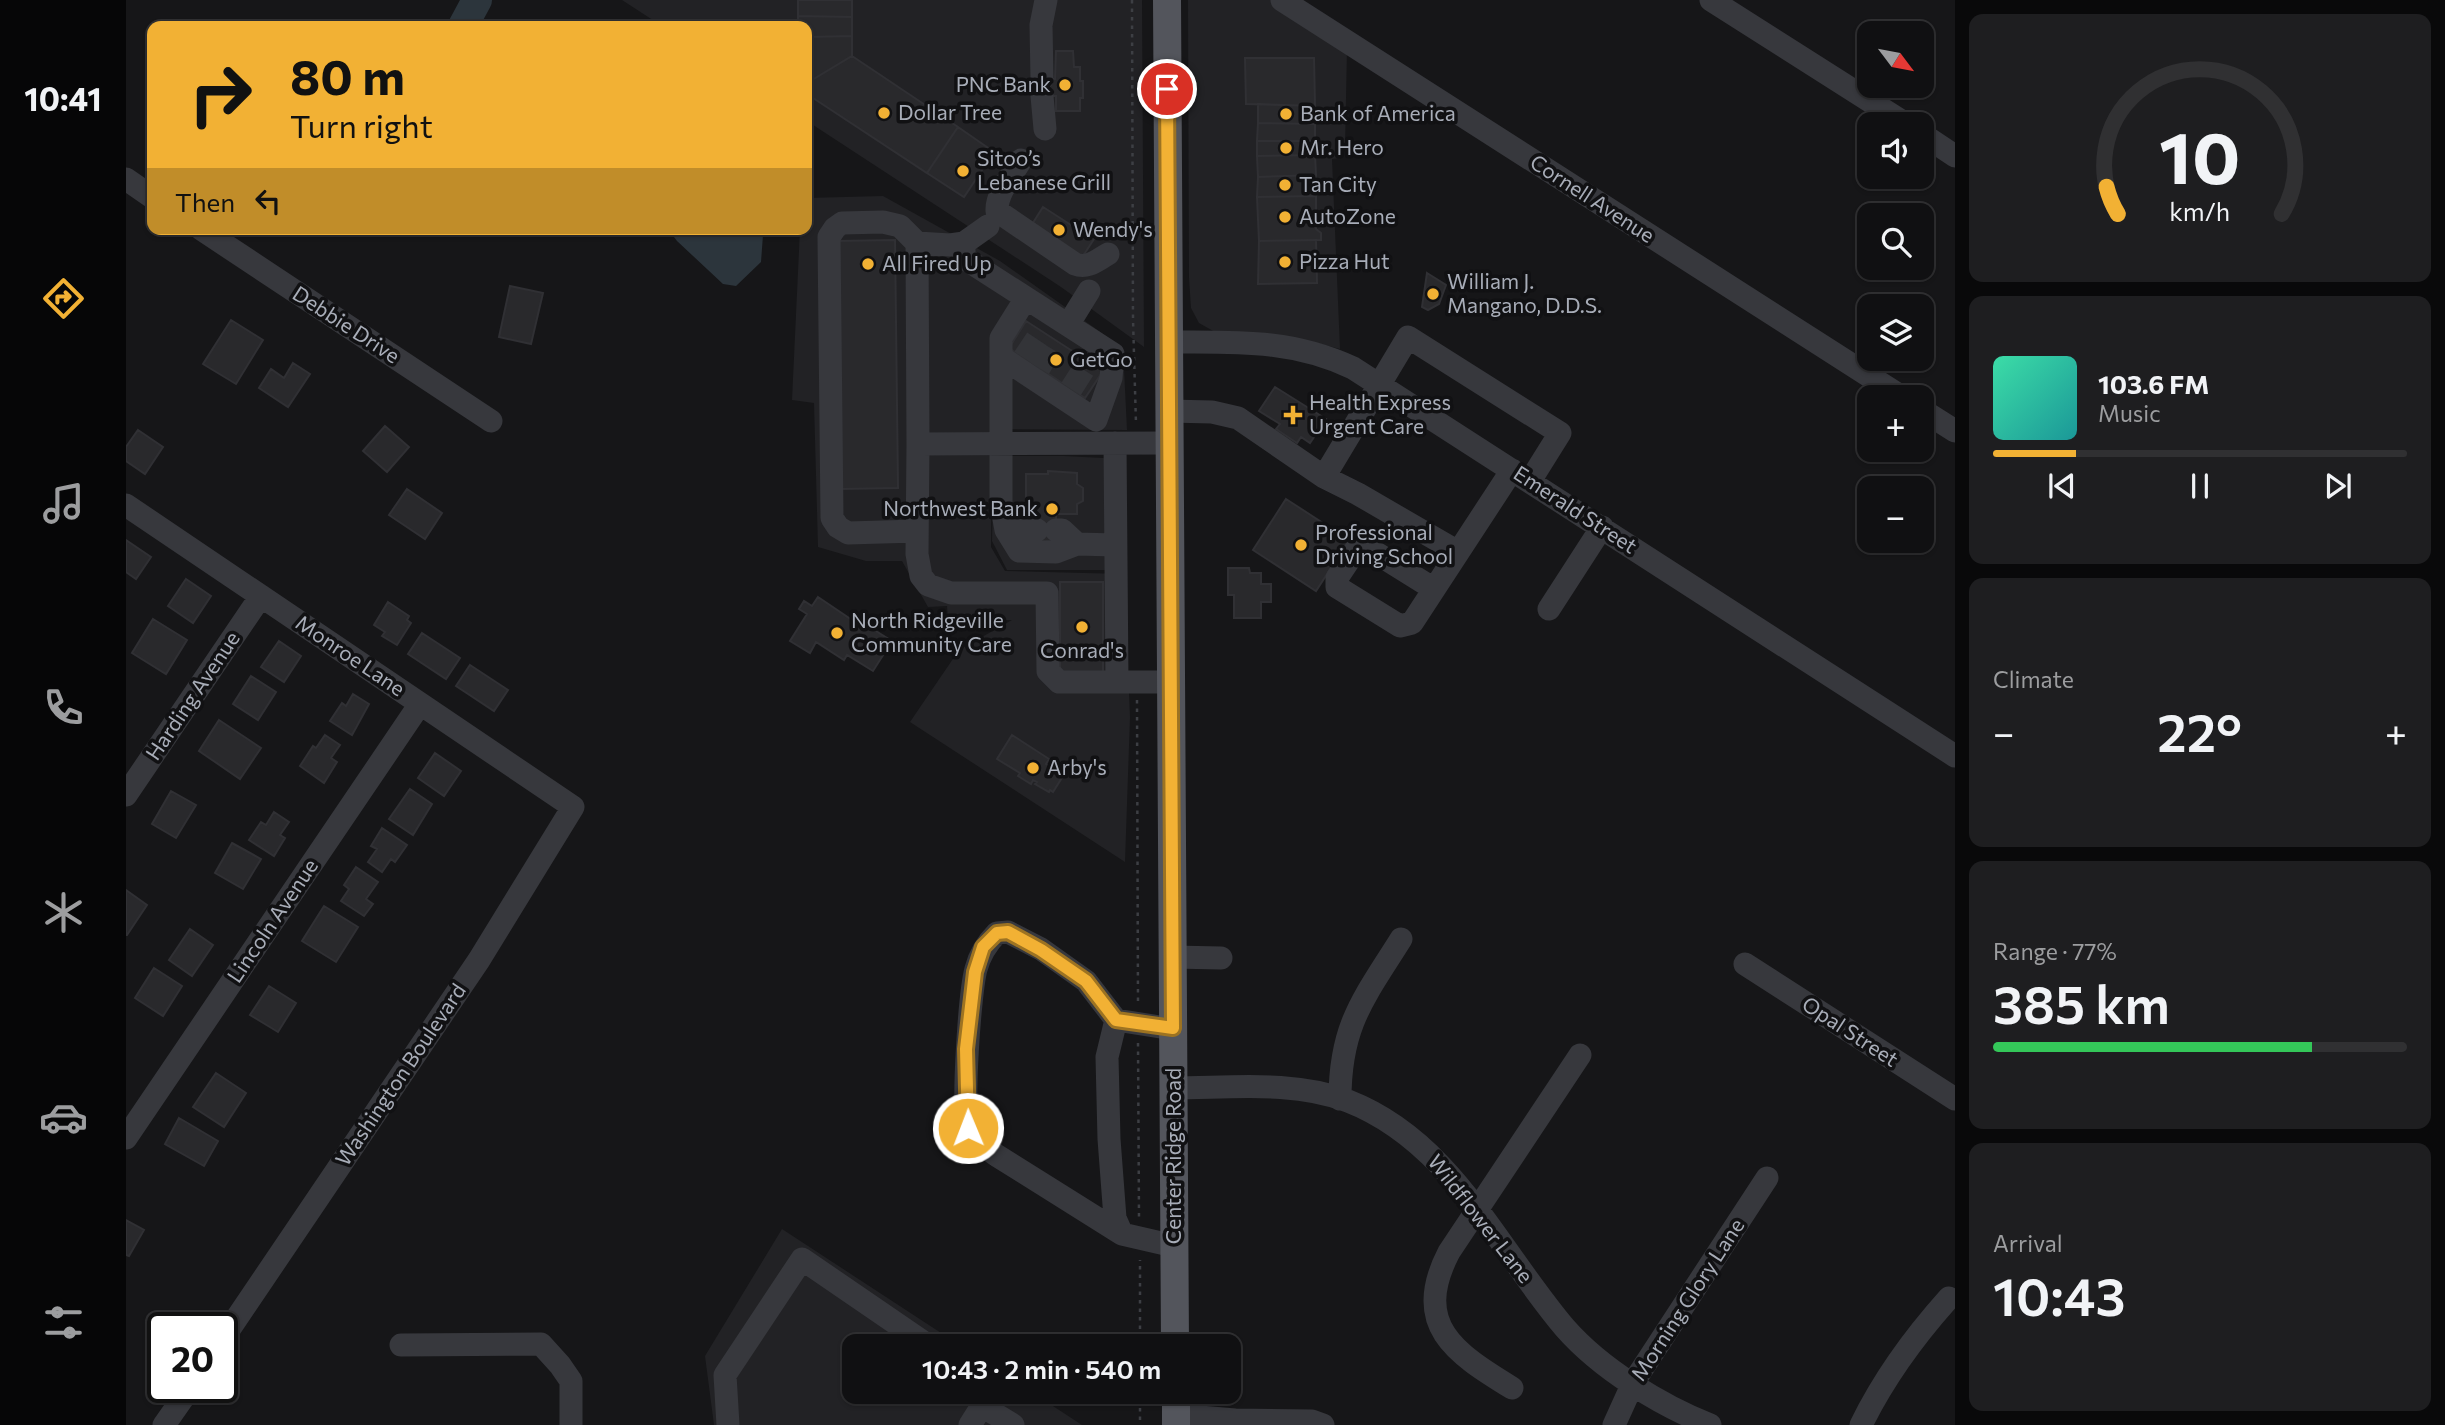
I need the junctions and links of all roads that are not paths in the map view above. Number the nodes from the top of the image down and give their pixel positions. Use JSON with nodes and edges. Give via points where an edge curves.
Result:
{"nodes":[{"id":1,"x":1046,"y":0,"type":"edge"},
{"id":2,"x":1167,"y":0,"type":"edge"},
{"id":3,"x":1282,"y":0,"type":"edge"},
{"id":4,"x":1711,"y":0,"type":"edge"},
{"id":5,"x":1887,"y":112,"type":"edge"},
{"id":6,"x":1045,"y":129,"type":"dead end"},
{"id":7,"x":1934,"y":142,"type":"edge"},
{"id":8,"x":1955,"y":156,"type":"edge"},
{"id":9,"x":1021,"y":160,"type":"dead end"},
{"id":10,"x":126,"y":179,"type":"edge"},
{"id":11,"x":147,"y":194,"type":"edge"},
{"id":12,"x":988,"y":226,"type":"dead end"},
{"id":13,"x":210,"y":235,"type":"edge"},
{"id":14,"x":917,"y":243,"type":"junction"},
{"id":15,"x":964,"y":243,"type":"junction"},
{"id":16,"x":1108,"y":254,"type":"dead end"},
{"id":17,"x":1089,"y":291,"type":"dead end"},
{"id":18,"x":1026,"y":298,"type":"junction"},
{"id":19,"x":1057,"y":327,"type":"junction"},
{"id":20,"x":1169,"y":342,"type":"junction"},
{"id":21,"x":1023,"y":366,"type":"junction"},
{"id":22,"x":1379,"y":384,"type":"junction"},
{"id":23,"x":1883,"y":385,"type":"edge"},
{"id":24,"x":1169,"y":411,"type":"junction"},
{"id":25,"x":1934,"y":418,"type":"edge"},
{"id":26,"x":1097,"y":420,"type":"junction"},
{"id":27,"x":491,"y":421,"type":"dead end"},
{"id":28,"x":1955,"y":431,"type":"edge"},
{"id":29,"x":1002,"y":443,"type":"junction"},
{"id":30,"x":1106,"y":443,"type":"junction"},
{"id":31,"x":1169,"y":443,"type":"junction"},
{"id":32,"x":918,"y":444,"type":"junction"},
{"id":33,"x":1521,"y":475,"type":"junction"},
{"id":34,"x":1324,"y":477,"type":"junction"},
{"id":35,"x":126,"y":505,"type":"edge"},
{"id":36,"x":1602,"y":527,"type":"junction"},
{"id":37,"x":1006,"y":530,"type":"junction"},
{"id":38,"x":917,"y":531,"type":"junction"},
{"id":39,"x":1077,"y":544,"type":"junction"},
{"id":40,"x":1115,"y":545,"type":"junction"},
{"id":41,"x":1458,"y":552,"type":"junction"},
{"id":42,"x":1434,"y":589,"type":"dead end"},
{"id":43,"x":261,"y":596,"type":"junction"},
{"id":44,"x":1549,"y":609,"type":"dead end"},
{"id":45,"x":1117,"y":682,"type":"junction"},
{"id":46,"x":1171,"y":682,"type":"junction"},
{"id":47,"x":420,"y":704,"type":"junction"},
{"id":48,"x":1955,"y":756,"type":"edge"},
{"id":49,"x":126,"y":795,"type":"edge"},
{"id":50,"x":573,"y":807,"type":"joint"},
{"id":51,"x":1401,"y":939,"type":"dead end"},
{"id":52,"x":1173,"y":957,"type":"junction"},
{"id":53,"x":1221,"y":958,"type":"dead end"},
{"id":54,"x":1745,"y":964,"type":"dead end"},
{"id":55,"x":1116,"y":1020,"type":"junction"},
{"id":56,"x":1173,"y":1028,"type":"junction"},
{"id":57,"x":1580,"y":1055,"type":"dead end"},
{"id":58,"x":1174,"y":1088,"type":"junction"},
{"id":59,"x":1340,"y":1099,"type":"junction"},
{"id":60,"x":1955,"y":1099,"type":"edge"},
{"id":61,"x":126,"y":1138,"type":"edge"},
{"id":62,"x":1767,"y":1178,"type":"dead end"},
{"id":63,"x":1478,"y":1212,"type":"junction"},
{"id":64,"x":1122,"y":1234,"type":"junction"},
{"id":65,"x":1174,"y":1246,"type":"junction"},
{"id":66,"x":1949,"y":1298,"type":"dead end"},
{"id":67,"x":238,"y":1315,"type":"edge"},
{"id":68,"x":911,"y":1334,"type":"edge"},
{"id":69,"x":1175,"y":1334,"type":"edge"},
{"id":70,"x":401,"y":1345,"type":"dead end"},
{"id":71,"x":1633,"y":1383,"type":"junction"},
{"id":72,"x":1511,"y":1388,"type":"dead end"},
{"id":73,"x":179,"y":1403,"type":"edge"},
{"id":74,"x":981,"y":1407,"type":"edge"},
{"id":75,"x":1176,"y":1410,"type":"edge"},
{"id":76,"x":1236,"y":1422,"type":"edge"},
{"id":77,"x":164,"y":1425,"type":"edge"},
{"id":78,"x":571,"y":1425,"type":"edge"},
{"id":79,"x":729,"y":1425,"type":"edge"},
{"id":80,"x":1013,"y":1425,"type":"edge"},
{"id":81,"x":1323,"y":1425,"type":"edge"},
{"id":82,"x":1614,"y":1425,"type":"edge"},
{"id":83,"x":1710,"y":1425,"type":"edge"},
{"id":84,"x":1861,"y":1425,"type":"edge"}],
"edges":[{"from":1,"to":6,"type":"street","via":[[1041,25]]},
{"from":2,"to":20,"type":"main road","name":"Center Ridge Road"},
{"from":3,"to":23,"type":"street","name":"Cornell Avenue"},
{"from":4,"to":5,"type":"street"},
{"from":7,"to":8,"type":"street"},
{"from":9,"to":16,"type":"street","via":[[1000,195],[997,211],[1082,267]]},
{"from":10,"to":11,"type":"street"},
{"from":12,"to":15,"type":"street"},
{"from":13,"to":27,"type":"street","name":"Debbie Drive"},
{"from":14,"to":15,"type":"street"},
{"from":14,"to":32,"type":"street"},
{"from":14,"to":38,"type":"street","via":[[900,226],[883,222],[842,223],[829,237],[832,518],[848,533]]},
{"from":15,"to":18,"type":"street","via":[[964,258]]},
{"from":17,"to":19,"type":"street"},
{"from":18,"to":19,"type":"street"},
{"from":18,"to":21,"type":"street","via":[[1001,338]]},
{"from":19,"to":26,"type":"street","via":[[1094,353],[1113,354]]},
{"from":20,"to":22,"type":"street","name":"Emerald Street","via":[[1299,348],[1336,360]]},
{"from":20,"to":24,"type":"main road","name":"Center Ridge Road"},
{"from":21,"to":26,"type":"street","via":[[1068,394]]},
{"from":21,"to":29,"type":"street"},
{"from":22,"to":33,"type":"street","name":"Emerald Street"},
{"from":22,"to":33,"type":"street","via":[[1408,337],[1560,433]]},
{"from":22,"to":34,"type":"street"},
{"from":24,"to":31,"type":"main road","name":"Center Ridge Road"},
{"from":24,"to":34,"type":"street","via":[[1238,418]]},
{"from":25,"to":28,"type":"street"},
{"from":26,"to":30,"type":"street"},
{"from":29,"to":30,"type":"street"},
{"from":29,"to":32,"type":"street"},
{"from":29,"to":37,"type":"street","via":[[1001,503]]},
{"from":30,"to":31,"type":"street"},
{"from":30,"to":40,"type":"street"},
{"from":31,"to":46,"type":"main road","name":"Center Ridge Road"},
{"from":32,"to":38,"type":"street"},
{"from":33,"to":36,"type":"street","name":"Emerald Street"},
{"from":33,"to":41,"type":"street"},
{"from":34,"to":41,"type":"street"},
{"from":35,"to":43,"type":"street","name":"Monroe Lane"},
{"from":36,"to":44,"type":"street"},
{"from":36,"to":48,"type":"street","name":"Emerald Street"},
{"from":37,"to":39,"type":"street","via":[[1062,530]]},
{"from":37,"to":39,"type":"street","via":[[1019,551],[1056,552]]},
{"from":38,"to":45,"type":"street","via":[[918,566],[928,584],[951,593],[1047,593],[1048,671],[1059,682]]},
{"from":39,"to":40,"type":"street"},
{"from":40,"to":45,"type":"street"},
{"from":41,"to":42,"type":"street"},
{"from":43,"to":47,"type":"street","name":"Monroe Lane"},
{"from":43,"to":49,"type":"street","name":"Harding Avenue"},
{"from":45,"to":46,"type":"street"},
{"from":46,"to":52,"type":"main road","name":"Center Ridge Road"},
{"from":47,"to":50,"type":"street","name":"Monroe Lane"},
{"from":47,"to":61,"type":"street","name":"Lincoln Avenue"},
{"from":50,"to":67,"type":"street","name":"Washington Boulevard","via":[[479,960]]},
{"from":51,"to":59,"type":"street","via":[[1352,1021],[1340,1072]]},
{"from":52,"to":53,"type":"street"},
{"from":52,"to":56,"type":"main road","name":"Center Ridge Road"},
{"from":54,"to":60,"type":"street","name":"Opal Street"},
{"from":55,"to":56,"type":"street"},
{"from":55,"to":64,"type":"street","via":[[1107,1057],[1109,1139],[1115,1218]]},
{"from":55,"to":64,"type":"street","via":[[1086,981],[1041,950],[1008,932],[997,933],[983,947],[975,972],[966,1049],[968,1128],[996,1155]]},
{"from":56,"to":58,"type":"main road","name":"Center Ridge Road"},
{"from":57,"to":63,"type":"street"},
{"from":58,"to":59,"type":"street","name":"Wildflower Lane","via":[[1268,1087],[1308,1090]]},
{"from":58,"to":65,"type":"main road","name":"Center Ridge Road"},
{"from":59,"to":63,"type":"street","name":"Wildflower Lane","via":[[1382,1117],[1415,1140],[1444,1167]]},
{"from":62,"to":71,"type":"street","name":"Morning Glory Lane"},
{"from":63,"to":71,"type":"street","name":"Wildflower Lane","via":[[1567,1330]]},
{"from":63,"to":72,"type":"street","via":[[1441,1269],[1435,1305],[1441,1328],[1454,1348]]},
{"from":64,"to":65,"type":"street"},
{"from":65,"to":69,"type":"main road","name":"Center Ridge Road"},
{"from":66,"to":84,"type":"street","via":[[1897,1362]]},
{"from":68,"to":79,"type":"street","via":[[802,1259],[725,1375]]},
{"from":70,"to":78,"type":"street","via":[[541,1344],[571,1381]]},
{"from":71,"to":82,"type":"street","name":"Morning Glory Lane"},
{"from":71,"to":83,"type":"street","name":"Wildflower Lane"},
{"from":73,"to":77,"type":"street"},
{"from":74,"to":80,"type":"street"},
{"from":75,"to":76,"type":"street"},
{"from":76,"to":81,"type":"street","via":[[1312,1421]]}]}
